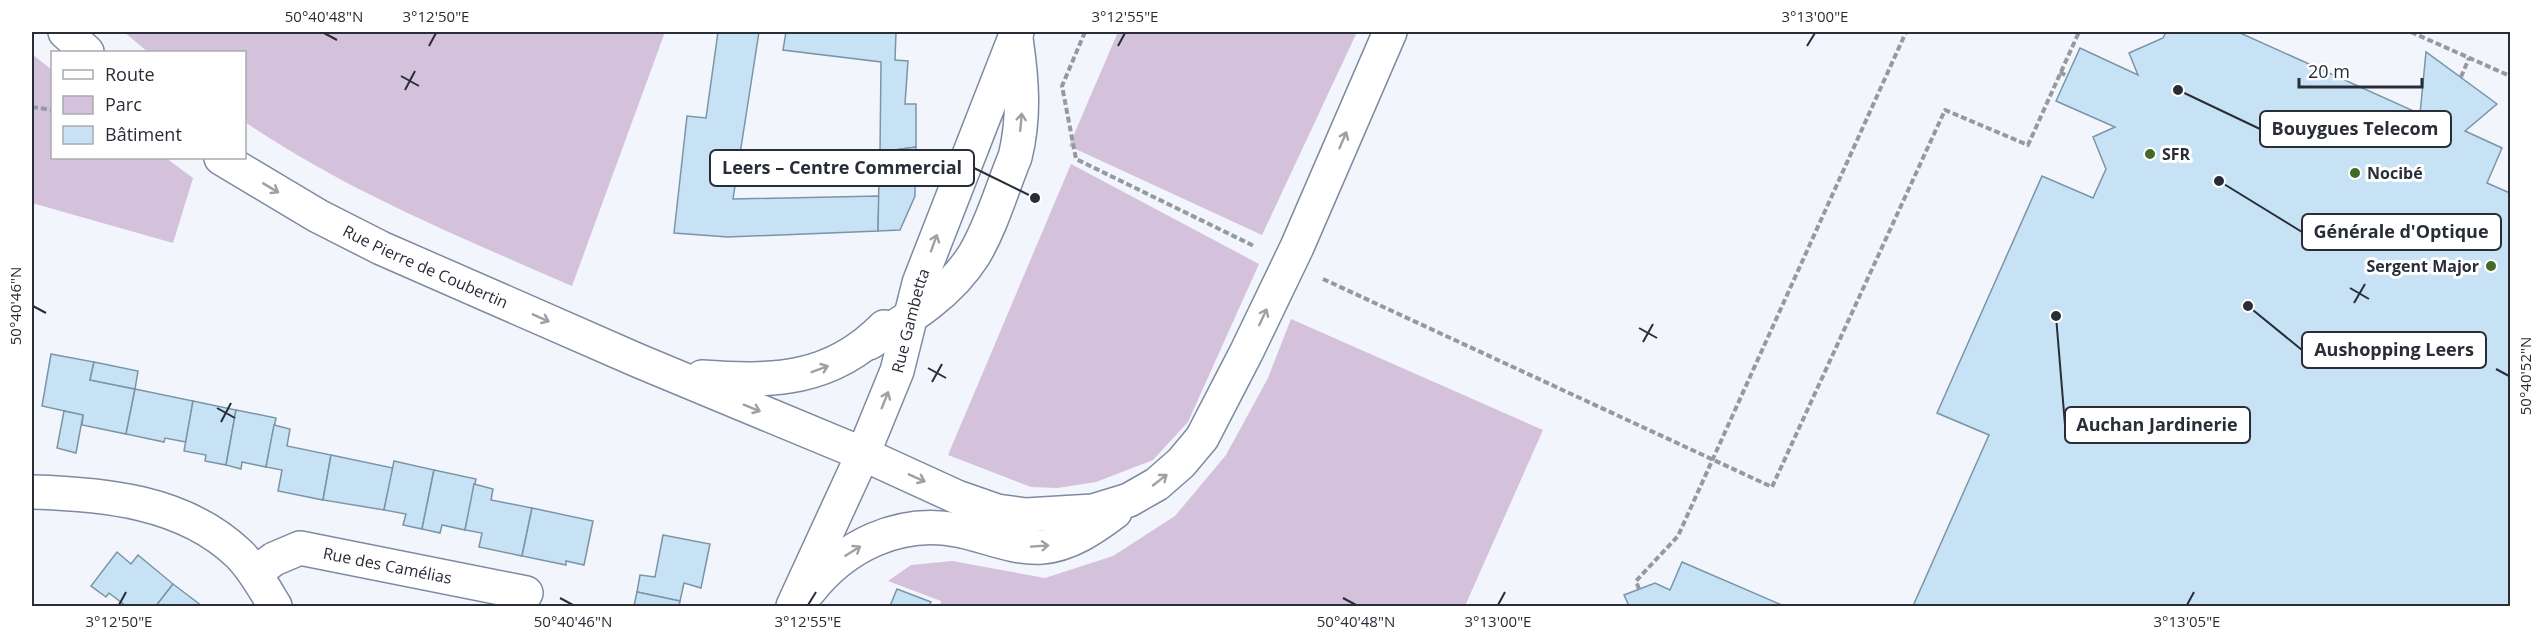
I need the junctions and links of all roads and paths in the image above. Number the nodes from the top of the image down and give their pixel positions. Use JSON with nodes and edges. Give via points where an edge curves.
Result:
{"nodes":[{"id":1,"x":65,"y":32,"type":"edge"},
{"id":2,"x":1085,"y":32,"type":"edge"},
{"id":3,"x":1390,"y":32,"type":"edge"},
{"id":4,"x":1906,"y":32,"type":"edge"},
{"id":5,"x":2079,"y":32,"type":"edge"},
{"id":6,"x":2411,"y":32,"type":"edge"},
{"id":7,"x":1016,"y":33,"type":"edge"},
{"id":8,"x":86,"y":51,"type":"edge"},
{"id":9,"x":2469,"y":58,"type":"junction"},
{"id":10,"x":2060,"y":72,"type":"junction"},
{"id":11,"x":2067,"y":76,"type":"dead end"},
{"id":12,"x":2511,"y":76,"type":"edge"},
{"id":13,"x":2461,"y":77,"type":"dead end"},
{"id":14,"x":32,"y":107,"type":"edge"},
{"id":15,"x":51,"y":110,"type":"edge"},
{"id":16,"x":223,"y":159,"type":"edge"},
{"id":17,"x":1289,"y":263,"type":"junction"},
{"id":18,"x":919,"y":283,"type":"junction"},
{"id":19,"x":911,"y":318,"type":"junction"},
{"id":20,"x":869,"y":343,"type":"junction"},
{"id":21,"x":639,"y":361,"type":"junction"},
{"id":22,"x":863,"y":454,"type":"junction"},
{"id":23,"x":1713,"y":461,"type":"junction"},
{"id":24,"x":32,"y":492,"type":"edge"},
{"id":25,"x":1129,"y":500,"type":"junction"},
{"id":26,"x":255,"y":573,"type":"junction"},
{"id":27,"x":1639,"y":589,"type":"dead end"},
{"id":28,"x":526,"y":593,"type":"dead end"},
{"id":29,"x":275,"y":606,"type":"edge"},
{"id":30,"x":795,"y":606,"type":"edge"}],
"edges":[{"from":1,"to":8,"type":"street"},
{"from":2,"to":17,"type":"path","via":[[1062,86],[1076,159]]},
{"from":17,"to":3,"type":"street","one_way":true},
{"from":4,"to":23,"type":"path"},
{"from":5,"to":10,"type":"path"},
{"from":6,"to":9,"type":"path"},
{"from":18,"to":7,"type":"street","name":"Rue Gambetta","one_way":true},
{"from":19,"to":7,"type":"street","one_way":true,"via":[[952,282],[974,254],[1015,157],[1022,102]]},
{"from":9,"to":12,"type":"path"},
{"from":9,"to":13,"type":"path"},
{"from":10,"to":11,"type":"path"},
{"from":10,"to":23,"type":"path","via":[[2028,145],[1945,110],[1772,487]]},
{"from":14,"to":15,"type":"path"},
{"from":16,"to":21,"type":"street","name":"Rue Pierre de Coubertin","one_way":true,"via":[[381,248]]},
{"from":17,"to":23,"type":"path"},
{"from":25,"to":17,"type":"street","one_way":true,"via":[[1157,484],[1202,438]]},
{"from":18,"to":19,"type":"street","name":"Rue Gambetta"},
{"from":18,"to":20,"type":"street","name":"Rue Pierre de Coubertin"},
{"from":19,"to":20,"type":"street"},
{"from":22,"to":19,"type":"street","name":"Rue Gambetta","one_way":true,"via":[[897,371]]},
{"from":21,"to":20,"type":"street","name":"Rue Pierre de Coubertin","one_way":true,"via":[[701,377],[779,380],[837,363]]},
{"from":21,"to":22,"type":"street","name":"Rue Pierre de Coubertin","one_way":true},
{"from":22,"to":25,"type":"street","name":"Rue Pierre de Coubertin","one_way":true,"via":[[997,511],[1061,514],[1093,511]]},
{"from":22,"to":30,"type":"street","name":"Rue Gambetta"},
{"from":23,"to":27,"type":"path","via":[[1678,536],[1636,581]]},
{"from":24,"to":26,"type":"street","via":[[119,499],[168,511],[207,529],[238,553]]},
{"from":30,"to":25,"type":"street","one_way":true,"via":[[821,574],[873,539],[930,527],[1043,547],[1092,530]]},
{"from":26,"to":28,"type":"street","name":"Rue des Camélias","via":[[274,559],[300,548]]},
{"from":26,"to":29,"type":"street"}]}
